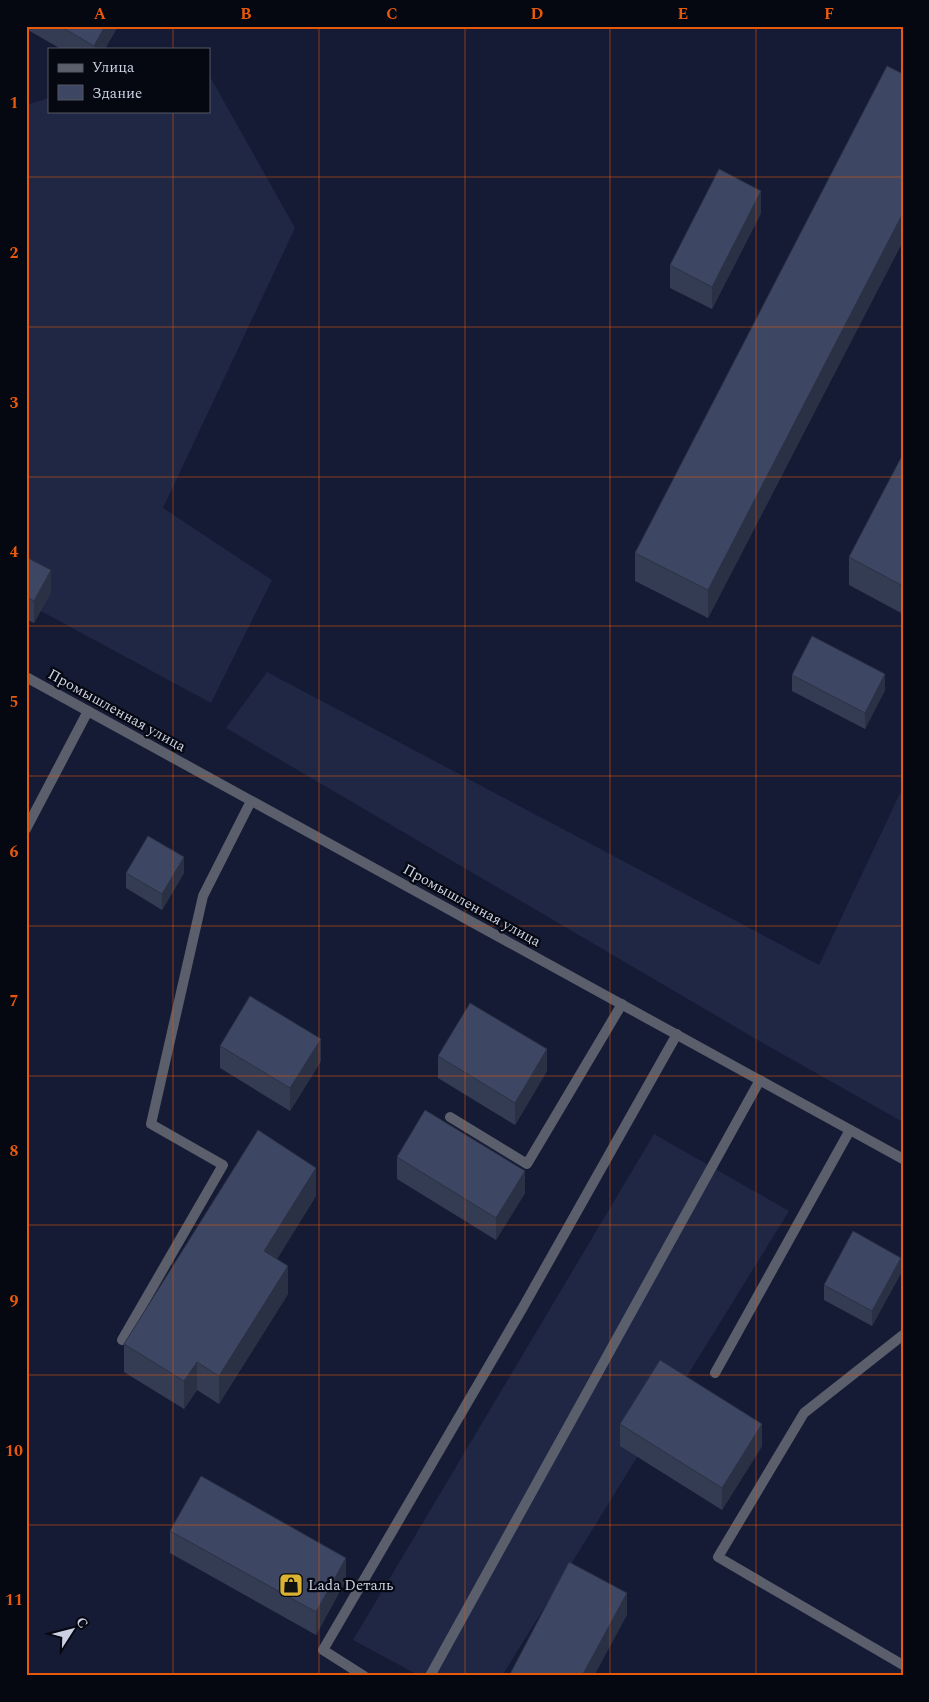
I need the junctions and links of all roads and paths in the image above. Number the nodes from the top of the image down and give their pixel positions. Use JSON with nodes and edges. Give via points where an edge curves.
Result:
{"nodes":[{"id":1,"x":26,"y":677,"type":"edge"},
{"id":2,"x":88,"y":711,"type":"junction"},
{"id":3,"x":252,"y":801,"type":"junction"},
{"id":4,"x":26,"y":830,"type":"edge"},
{"id":5,"x":622,"y":1004,"type":"junction"},
{"id":6,"x":677,"y":1034,"type":"junction"},
{"id":7,"x":760,"y":1080,"type":"junction"},
{"id":8,"x":450,"y":1117,"type":"dead end"},
{"id":9,"x":850,"y":1130,"type":"junction"},
{"id":10,"x":903,"y":1159,"type":"edge"},
{"id":11,"x":903,"y":1335,"type":"edge"},
{"id":12,"x":122,"y":1340,"type":"dead end"},
{"id":13,"x":715,"y":1373,"type":"dead end"},
{"id":14,"x":903,"y":1665,"type":"edge"},
{"id":15,"x":364,"y":1676,"type":"edge"},
{"id":16,"x":430,"y":1676,"type":"edge"}],
"edges":[{"from":1,"to":2,"type":"street","name":"Промышленная улица"},
{"from":2,"to":3,"type":"street","name":"Промышленная улица"},
{"from":2,"to":4,"type":"street"},
{"from":3,"to":5,"type":"street","name":"Промышленная улица"},
{"from":3,"to":12,"type":"street","via":[[203,896],[151,1124],[223,1165]]},
{"from":5,"to":6,"type":"street","name":"Промышленная улица"},
{"from":5,"to":8,"type":"street","via":[[527,1164]]},
{"from":6,"to":7,"type":"street","name":"Промышленная улица"},
{"from":6,"to":15,"type":"street","via":[[522,1309],[323,1650]]},
{"from":7,"to":9,"type":"street","name":"Промышленная улица"},
{"from":7,"to":16,"type":"street"},
{"from":9,"to":10,"type":"street","name":"Промышленная улица"},
{"from":9,"to":13,"type":"street"},
{"from":11,"to":14,"type":"street","via":[[804,1413],[718,1557]]}]}
